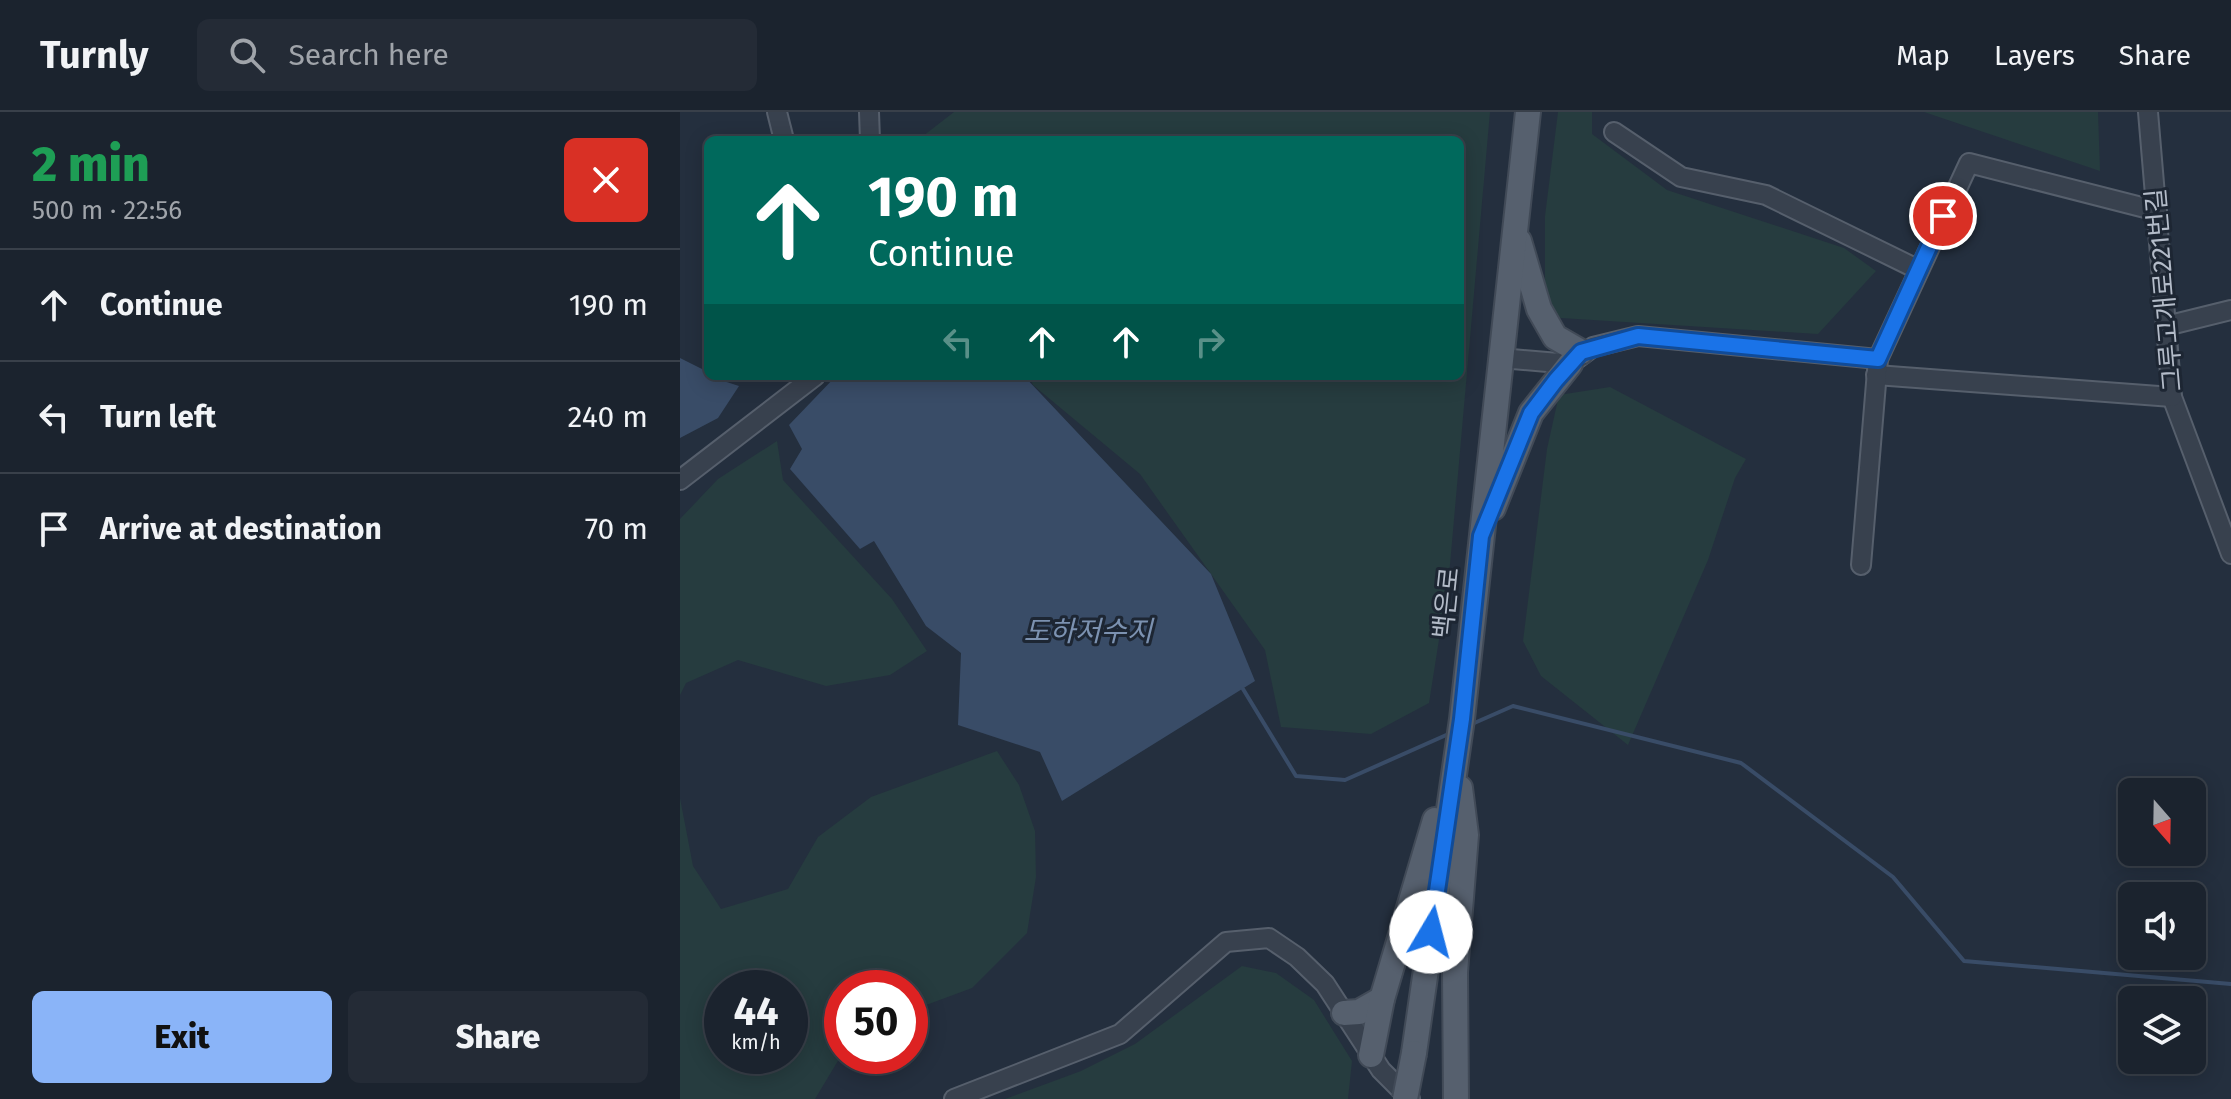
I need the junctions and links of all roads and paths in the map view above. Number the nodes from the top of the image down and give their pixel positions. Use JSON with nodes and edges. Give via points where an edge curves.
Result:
{"nodes":[{"id":1,"x":777,"y":112,"type":"edge"},
{"id":2,"x":869,"y":112,"type":"edge"},
{"id":3,"x":1528,"y":112,"type":"edge"},
{"id":4,"x":2148,"y":112,"type":"edge"},
{"id":5,"x":1614,"y":132,"type":"dead end"},
{"id":6,"x":783,"y":136,"type":"edge"},
{"id":7,"x":870,"y":136,"type":"edge"},
{"id":8,"x":2157,"y":211,"type":"junction"},
{"id":9,"x":1515,"y":227,"type":"junction"},
{"id":10,"x":1917,"y":269,"type":"junction"},
{"id":11,"x":2231,"y":310,"type":"edge"},
{"id":12,"x":2166,"y":326,"type":"junction"},
{"id":13,"x":1501,"y":358,"type":"junction"},
{"id":14,"x":1576,"y":358,"type":"junction"},
{"id":15,"x":1877,"y":367,"type":"junction"},
{"id":16,"x":810,"y":380,"type":"edge"},
{"id":17,"x":2172,"y":397,"type":"junction"},
{"id":18,"x":680,"y":480,"type":"edge"},
{"id":19,"x":1481,"y":536,"type":"junction"},
{"id":20,"x":2231,"y":554,"type":"edge"},
{"id":21,"x":1861,"y":565,"type":"dead end"},
{"id":22,"x":1458,"y":738,"type":"junction"},
{"id":23,"x":1382,"y":999,"type":"junction"},
{"id":24,"x":1344,"y":1013,"type":"junction"},
{"id":25,"x":1371,"y":1055,"type":"junction"},
{"id":26,"x":954,"y":1099,"type":"edge"},
{"id":27,"x":1407,"y":1099,"type":"edge"},
{"id":28,"x":1456,"y":1099,"type":"edge"}],
"edges":[{"from":1,"to":6,"type":"street"},
{"from":2,"to":7,"type":"street"},
{"from":3,"to":9,"type":"main road","name":"백은로"},
{"from":4,"to":8,"type":"street","name":"그루고개로221번길"},
{"from":5,"to":10,"type":"street","via":[[1681,177],[1766,195]]},
{"from":8,"to":10,"type":"street","via":[[1969,163]]},
{"from":8,"to":12,"type":"street","name":"그루고개로221번길"},
{"from":9,"to":13,"type":"main road","name":"백은로"},
{"from":9,"to":14,"type":"main road","via":[[1539,309],[1555,337]]},
{"from":10,"to":15,"type":"street"},
{"from":11,"to":12,"type":"street"},
{"from":12,"to":17,"type":"street","name":"그루고개로221번길"},
{"from":13,"to":14,"type":"street"},
{"from":13,"to":19,"type":"main road","name":"백은로"},
{"from":14,"to":15,"type":"street","via":[[1638,336]]},
{"from":14,"to":19,"type":"main road","via":[[1531,413]]},
{"from":15,"to":17,"type":"street"},
{"from":15,"to":21,"type":"street"},
{"from":16,"to":18,"type":"street"},
{"from":17,"to":20,"type":"street","name":"그루고개로221번길"},
{"from":19,"to":22,"type":"main road","name":"백은로"},
{"from":22,"to":23,"type":"main road"},
{"from":22,"to":27,"type":"main road","name":"백은로","bridge":true},
{"from":22,"to":28,"type":"main road","via":[[1466,835],[1455,972]]},
{"from":23,"to":24,"type":"main road","via":[[1359,1012]]},
{"from":23,"to":25,"type":"main road"},
{"from":24,"to":25,"type":"street"},
{"from":24,"to":26,"type":"street","via":[[1325,984],[1269,938],[1226,942],[1120,1034]]},
{"from":25,"to":27,"type":"street"}]}
